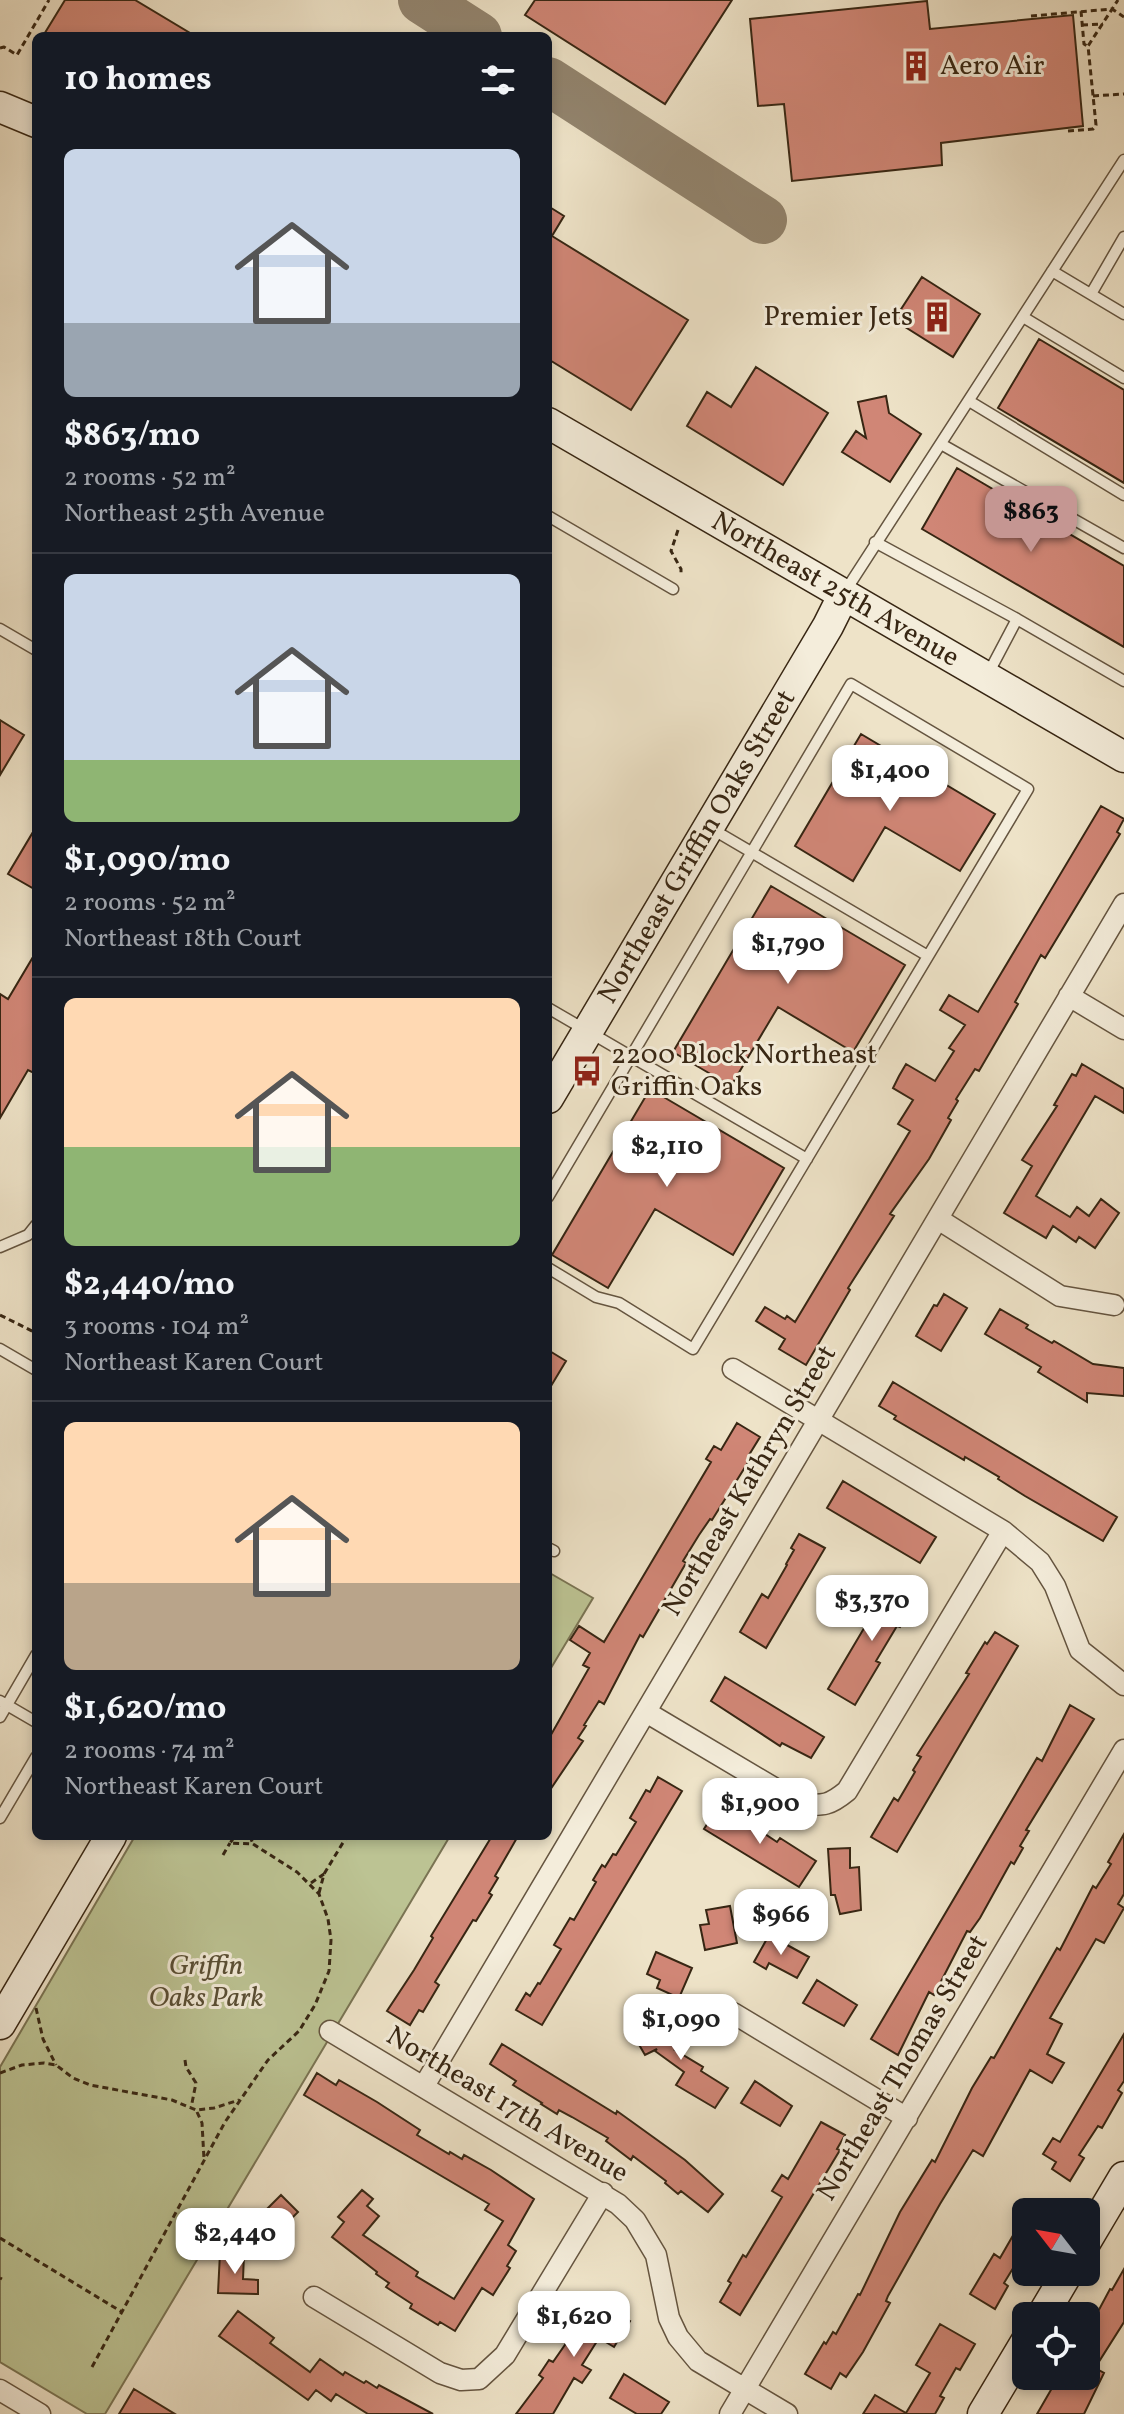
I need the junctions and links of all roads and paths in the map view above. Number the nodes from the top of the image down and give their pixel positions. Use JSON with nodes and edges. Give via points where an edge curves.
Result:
{"nodes":[{"id":1,"x":49,"y":0,"type":"edge"},
{"id":2,"x":1118,"y":0,"type":"edge"},
{"id":3,"x":1112,"y":9,"type":"junction"},
{"id":4,"x":1081,"y":11,"type":"junction"},
{"id":5,"x":1031,"y":16,"type":"dead end"},
{"id":6,"x":1124,"y":17,"type":"edge"},
{"id":7,"x":1103,"y":24,"type":"junction"},
{"id":8,"x":1082,"y":25,"type":"junction"},
{"id":9,"x":1088,"y":46,"type":"junction"},
{"id":10,"x":0,"y":48,"type":"edge"},
{"id":11,"x":1124,"y":94,"type":"edge"},
{"id":12,"x":1093,"y":96,"type":"junction"},
{"id":13,"x":0,"y":107,"type":"edge"},
{"id":14,"x":32,"y":120,"type":"edge"},
{"id":15,"x":1068,"y":131,"type":"dead end"},
{"id":16,"x":1124,"y":160,"type":"edge"},
{"id":17,"x":1124,"y":237,"type":"edge"},
{"id":18,"x":1052,"y":271,"type":"junction"},
{"id":19,"x":1091,"y":294,"type":"junction"},
{"id":20,"x":1124,"y":314,"type":"edge"},
{"id":21,"x":1023,"y":317,"type":"junction"},
{"id":22,"x":1124,"y":378,"type":"edge"},
{"id":23,"x":969,"y":401,"type":"junction"},
{"id":24,"x":552,"y":425,"type":"edge"},
{"id":25,"x":941,"y":444,"type":"junction"},
{"id":26,"x":1124,"y":495,"type":"edge"},
{"id":27,"x":552,"y":518,"type":"edge"},
{"id":28,"x":678,"y":530,"type":"dead end"},
{"id":29,"x":875,"y":542,"type":"junction"},
{"id":30,"x":1124,"y":548,"type":"edge"},
{"id":31,"x":673,"y":589,"type":"joint"},
{"id":32,"x":843,"y":596,"type":"junction"},
{"id":33,"x":1017,"y":619,"type":"junction"},
{"id":34,"x":0,"y":629,"type":"edge"},
{"id":35,"x":32,"y":648,"type":"edge"},
{"id":36,"x":985,"y":678,"type":"junction"},
{"id":37,"x":1124,"y":681,"type":"edge"},
{"id":38,"x":1124,"y":757,"type":"edge"},
{"id":39,"x":708,"y":827,"type":"junction"},
{"id":40,"x":753,"y":853,"type":"junction"},
{"id":41,"x":1124,"y":904,"type":"edge"},
{"id":42,"x":928,"y":956,"type":"junction"},
{"id":43,"x":1069,"y":996,"type":"junction"},
{"id":44,"x":552,"y":1010,"type":"edge"},
{"id":45,"x":1124,"y":1029,"type":"edge"},
{"id":46,"x":588,"y":1032,"type":"junction"},
{"id":47,"x":632,"y":1055,"type":"junction"},
{"id":48,"x":552,"y":1091,"type":"edge"},
{"id":49,"x":807,"y":1159,"type":"junction"},
{"id":50,"x":552,"y":1190,"type":"edge"},
{"id":51,"x":938,"y":1219,"type":"junction"},
{"id":52,"x":32,"y":1230,"type":"edge"},
{"id":53,"x":0,"y":1247,"type":"edge"},
{"id":54,"x":552,"y":1270,"type":"edge"},
{"id":55,"x":1114,"y":1305,"type":"dead end"},
{"id":56,"x":0,"y":1315,"type":"edge"},
{"id":57,"x":32,"y":1331,"type":"edge"},
{"id":58,"x":0,"y":1349,"type":"edge"},
{"id":59,"x":32,"y":1367,"type":"edge"},
{"id":60,"x":733,"y":1369,"type":"dead end"},
{"id":61,"x":818,"y":1420,"type":"junction"},
{"id":62,"x":1003,"y":1531,"type":"junction"},
{"id":63,"x":32,"y":1661,"type":"edge"},
{"id":64,"x":1124,"y":1685,"type":"edge"},
{"id":65,"x":4,"y":1703,"type":"edge"},
{"id":66,"x":646,"y":1712,"type":"junction"},
{"id":67,"x":0,"y":1717,"type":"edge"},
{"id":68,"x":32,"y":1720,"type":"edge"},
{"id":69,"x":1124,"y":1750,"type":"edge"},
{"id":70,"x":32,"y":1764,"type":"edge"},
{"id":71,"x":0,"y":1818,"type":"edge"},
{"id":72,"x":109,"y":1840,"type":"edge"},
{"id":73,"x":232,"y":1840,"type":"edge"},
{"id":74,"x":252,"y":1840,"type":"edge"},
{"id":75,"x":345,"y":1840,"type":"edge"},
{"id":76,"x":230,"y":1843,"type":"junction"},
{"id":77,"x":253,"y":1844,"type":"junction"},
{"id":78,"x":223,"y":1855,"type":"dead end"},
{"id":79,"x":324,"y":1874,"type":"junction"},
{"id":80,"x":310,"y":1884,"type":"junction"},
{"id":81,"x":319,"y":1894,"type":"junction"},
{"id":82,"x":33,"y":2006,"type":"dead end"},
{"id":83,"x":733,"y":2013,"type":"dead end"},
{"id":84,"x":0,"y":2024,"type":"edge"},
{"id":85,"x":330,"y":2031,"type":"dead end"},
{"id":86,"x":185,"y":2060,"type":"dead end"},
{"id":87,"x":56,"y":2065,"type":"junction"},
{"id":88,"x":0,"y":2073,"type":"edge"},
{"id":89,"x":424,"y":2086,"type":"junction"},
{"id":90,"x":239,"y":2100,"type":"junction"},
{"id":91,"x":193,"y":2109,"type":"junction"},
{"id":92,"x":907,"y":2118,"type":"junction"},
{"id":93,"x":204,"y":2162,"type":"junction"},
{"id":94,"x":1124,"y":2177,"type":"edge"},
{"id":95,"x":603,"y":2193,"type":"junction"},
{"id":96,"x":1100,"y":2217,"type":"edge"},
{"id":97,"x":0,"y":2238,"type":"edge"},
{"id":98,"x":314,"y":2297,"type":"dead end"},
{"id":99,"x":122,"y":2312,"type":"junction"},
{"id":100,"x":1012,"y":2365,"type":"edge"},
{"id":101,"x":92,"y":2367,"type":"dead end"},
{"id":102,"x":745,"y":2389,"type":"junction"},
{"id":103,"x":0,"y":2390,"type":"edge"},
{"id":104,"x":40,"y":2414,"type":"edge"},
{"id":105,"x":730,"y":2414,"type":"edge"},
{"id":106,"x":787,"y":2414,"type":"edge"},
{"id":107,"x":983,"y":2414,"type":"edge"}],
"edges":[{"from":1,"to":10,"type":"path","via":[[17,55]]},
{"from":2,"to":3,"type":"path"},
{"from":3,"to":4,"type":"path"},
{"from":3,"to":6,"type":"path"},
{"from":3,"to":7,"type":"path"},
{"from":4,"to":5,"type":"path"},
{"from":4,"to":8,"type":"path"},
{"from":7,"to":8,"type":"path"},
{"from":7,"to":9,"type":"path"},
{"from":8,"to":9,"type":"path"},
{"from":9,"to":12,"type":"path"},
{"from":11,"to":12,"type":"path"},
{"from":12,"to":15,"type":"path","via":[[1096,125]]},
{"from":13,"to":14,"type":"street"},
{"from":16,"to":18,"type":"lane"},
{"from":17,"to":19,"type":"lane"},
{"from":18,"to":19,"type":"lane"},
{"from":18,"to":21,"type":"lane"},
{"from":19,"to":20,"type":"lane"},
{"from":21,"to":22,"type":"lane"},
{"from":21,"to":23,"type":"lane"},
{"from":23,"to":25,"type":"lane"},
{"from":23,"to":26,"type":"lane"},
{"from":24,"to":32,"type":"street","name":"Northeast 25th Avenue"},
{"from":25,"to":29,"type":"lane"},
{"from":25,"to":30,"type":"lane"},
{"from":27,"to":31,"type":"lane"},
{"from":28,"to":31,"type":"path","via":[[671,551],[681,576]]},
{"from":29,"to":32,"type":"lane"},
{"from":29,"to":33,"type":"lane"},
{"from":32,"to":36,"type":"street","name":"Northeast 25th Avenue"},
{"from":32,"to":39,"type":"street","name":"Northeast Griffin Oaks Street"},
{"from":33,"to":36,"type":"lane"},
{"from":33,"to":37,"type":"lane"},
{"from":34,"to":35,"type":"lane"},
{"from":36,"to":38,"type":"street","name":"Northeast 25th Avenue"},
{"from":39,"to":40,"type":"lane"},
{"from":39,"to":46,"type":"street","name":"Northeast Griffin Oaks Street"},
{"from":40,"to":42,"type":"lane"},
{"from":40,"to":42,"type":"lane","via":[[851,684],[1028,789]]},
{"from":40,"to":47,"type":"lane"},
{"from":41,"to":43,"type":"street","name":"Northeast Kathryn Street"},
{"from":42,"to":49,"type":"lane"},
{"from":43,"to":45,"type":"street"},
{"from":43,"to":51,"type":"street","name":"Northeast Kathryn Street"},
{"from":44,"to":46,"type":"lane"},
{"from":46,"to":47,"type":"lane"},
{"from":46,"to":48,"type":"street","name":"Northeast Griffin Oaks Street"},
{"from":47,"to":49,"type":"lane"},
{"from":47,"to":50,"type":"lane"},
{"from":49,"to":54,"type":"lane","via":[[693,1349],[619,1303],[596,1297]]},
{"from":51,"to":55,"type":"street","via":[[1060,1296]]},
{"from":51,"to":61,"type":"street","name":"Northeast Kathryn Street"},
{"from":52,"to":53,"type":"lane"},
{"from":56,"to":57,"type":"path"},
{"from":58,"to":59,"type":"lane"},
{"from":60,"to":61,"type":"street"},
{"from":61,"to":62,"type":"street"},
{"from":61,"to":66,"type":"street","name":"Northeast Kathryn Street"},
{"from":62,"to":64,"type":"street","via":[[1040,1562],[1080,1650]]},
{"from":62,"to":66,"type":"street","via":[[847,1791],[836,1800],[801,1804]]},
{"from":63,"to":65,"type":"lane"},
{"from":65,"to":67,"type":"lane"},
{"from":65,"to":68,"type":"lane"},
{"from":66,"to":89,"type":"street","name":"Northeast Kathryn Street"},
{"from":69,"to":92,"type":"street","name":"Northeast Thomas Street"},
{"from":70,"to":71,"type":"lane"},
{"from":72,"to":84,"type":"street"},
{"from":73,"to":76,"type":"path"},
{"from":74,"to":77,"type":"path"},
{"from":75,"to":79,"type":"path"},
{"from":76,"to":77,"type":"path"},
{"from":76,"to":78,"type":"path"},
{"from":77,"to":80,"type":"path"},
{"from":79,"to":80,"type":"path"},
{"from":79,"to":81,"type":"path"},
{"from":80,"to":81,"type":"path"},
{"from":81,"to":90,"type":"path","via":[[331,1940],[323,1988],[299,2031],[268,2060]]},
{"from":82,"to":87,"type":"path"},
{"from":83,"to":92,"type":"street"},
{"from":85,"to":89,"type":"street","name":"Northeast 17th Avenue"},
{"from":86,"to":91,"type":"path","via":[[196,2083]]},
{"from":87,"to":88,"type":"path","via":[[32,2063]]},
{"from":87,"to":91,"type":"path","via":[[82,2082]]},
{"from":89,"to":95,"type":"street","name":"Northeast 17th Avenue"},
{"from":90,"to":91,"type":"path"},
{"from":90,"to":93,"type":"path"},
{"from":91,"to":93,"type":"path","via":[[202,2123]]},
{"from":92,"to":102,"type":"street","name":"Northeast Thomas Street"},
{"from":93,"to":99,"type":"path"},
{"from":94,"to":96,"type":"street"},
{"from":95,"to":98,"type":"street","via":[[505,2355],[479,2379],[440,2373]]},
{"from":95,"to":102,"type":"street","name":"Northeast 17th Avenue","via":[[647,2237],[669,2318],[687,2350]]},
{"from":97,"to":99,"type":"path"},
{"from":99,"to":101,"type":"path"},
{"from":100,"to":107,"type":"street"},
{"from":102,"to":105,"type":"street","name":"Northeast Thomas Street"},
{"from":102,"to":106,"type":"street","name":"Northeast 17th Avenue"},
{"from":103,"to":104,"type":"street"}]}
